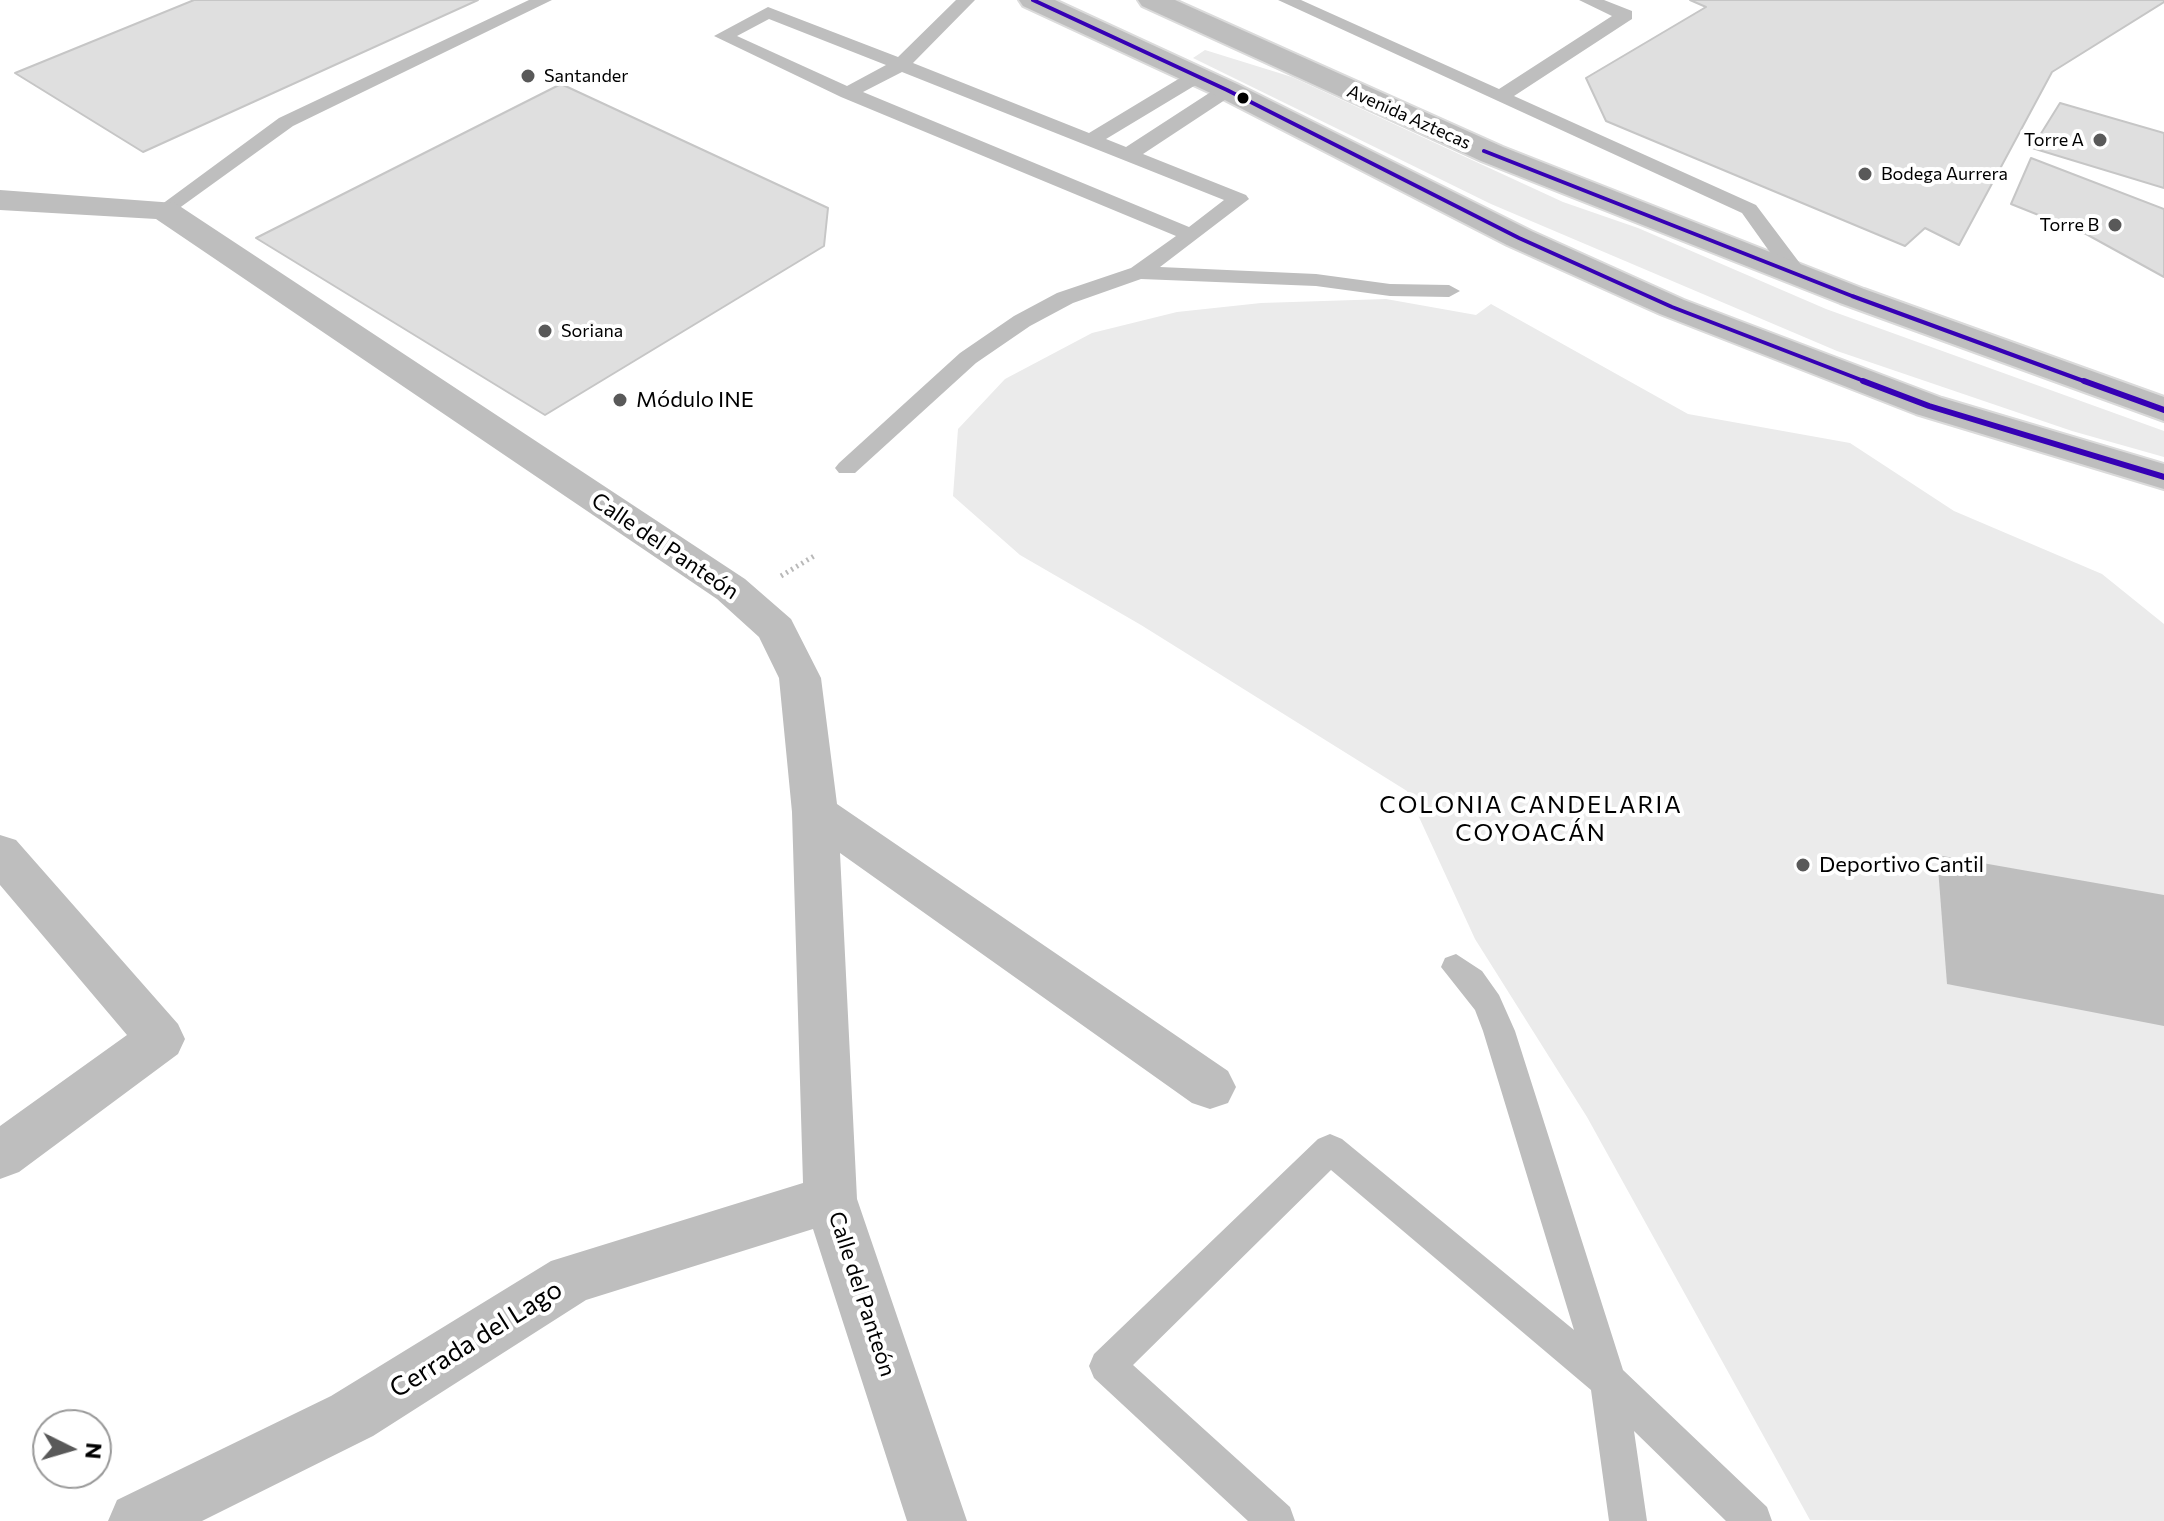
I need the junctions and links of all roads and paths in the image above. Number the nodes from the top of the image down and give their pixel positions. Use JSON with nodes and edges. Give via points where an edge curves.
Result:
{"nodes":[{"id":1,"x":543,"y":0,"type":"edge"},
{"id":2,"x":966,"y":0,"type":"edge"},
{"id":3,"x":1033,"y":0,"type":"edge"},
{"id":4,"x":1152,"y":0,"type":"edge"},
{"id":5,"x":1287,"y":0,"type":"edge"},
{"id":6,"x":1588,"y":0,"type":"edge"},
{"id":7,"x":900,"y":65,"type":"junction"},
{"id":8,"x":1212,"y":83,"type":"junction"},
{"id":9,"x":848,"y":93,"type":"junction"},
{"id":10,"x":1502,"y":95,"type":"junction"},
{"id":11,"x":1091,"y":140,"type":"junction"},
{"id":12,"x":1128,"y":155,"type":"junction"},
{"id":13,"x":0,"y":200,"type":"edge"},
{"id":14,"x":164,"y":210,"type":"junction"},
{"id":15,"x":1191,"y":235,"type":"junction"},
{"id":16,"x":1139,"y":273,"type":"junction"},
{"id":17,"x":1797,"y":274,"type":"junction"},
{"id":18,"x":1449,"y":291,"type":"dead end"},
{"id":19,"x":2164,"y":410,"type":"edge"},
{"id":20,"x":847,"y":468,"type":"dead end"},
{"id":21,"x":2164,"y":477,"type":"edge"},
{"id":22,"x":815,"y":812,"type":"junction"},
{"id":23,"x":0,"y":853,"type":"edge"},
{"id":24,"x":1456,"y":967,"type":"dead end"},
{"id":25,"x":1210,"y":1087,"type":"dead end"},
{"id":26,"x":0,"y":1156,"type":"edge"},
{"id":27,"x":830,"y":1199,"type":"junction"},
{"id":28,"x":1608,"y":1381,"type":"junction"},
{"id":29,"x":138,"y":1521,"type":"edge"},
{"id":30,"x":937,"y":1521,"type":"edge"},
{"id":31,"x":1276,"y":1521,"type":"edge"},
{"id":32,"x":1628,"y":1521,"type":"edge"},
{"id":33,"x":1753,"y":1521,"type":"edge"}],
"edges":[{"from":1,"to":14,"type":"lane","via":[[286,122]]},
{"from":2,"to":7,"type":"lane"},
{"from":3,"to":8,"type":"street"},
{"from":4,"to":17,"type":"street","name":"Avenida Aztecas","via":[[1492,154]]},
{"from":5,"to":10,"type":"lane"},
{"from":6,"to":10,"type":"lane","via":[[1626,15]]},
{"from":7,"to":9,"type":"lane"},
{"from":7,"to":9,"type":"lane","via":[[768,12],[723,36]]},
{"from":7,"to":11,"type":"lane"},
{"from":8,"to":11,"type":"lane"},
{"from":8,"to":12,"type":"lane"},
{"from":8,"to":21,"type":"street","via":[[1519,238],[1672,307],[1929,406]]},
{"from":9,"to":15,"type":"lane"},
{"from":10,"to":17,"type":"lane","via":[[1749,209]]},
{"from":11,"to":12,"type":"lane"},
{"from":12,"to":15,"type":"lane","via":[[1239,199]]},
{"from":13,"to":14,"type":"street"},
{"from":14,"to":22,"type":"street","name":"Calle del Panteón","via":[[731,589],[776,629],[800,678]]},
{"from":15,"to":16,"type":"lane"},
{"from":16,"to":18,"type":"lane"},
{"from":16,"to":20,"type":"lane","via":[[1101,283],[1022,321],[968,358]]},
{"from":17,"to":19,"type":"street","name":"Avenida Aztecas"},
{"from":22,"to":25,"type":"street"},
{"from":22,"to":27,"type":"street","name":"Calle del Panteón"},
{"from":23,"to":26,"type":"street","via":[[160,1039]]},
{"from":24,"to":28,"type":"lane","via":[[1488,1004],[1499,1031]]},
{"from":27,"to":29,"type":"street","name":"Cerrada del Lago","via":[[571,1279],[352,1416]]},
{"from":27,"to":30,"type":"street","name":"Calle del Panteón"},
{"from":28,"to":31,"type":"lane","via":[[1330,1149],[1107,1366]]},
{"from":28,"to":32,"type":"lane"},
{"from":28,"to":33,"type":"lane"}]}
